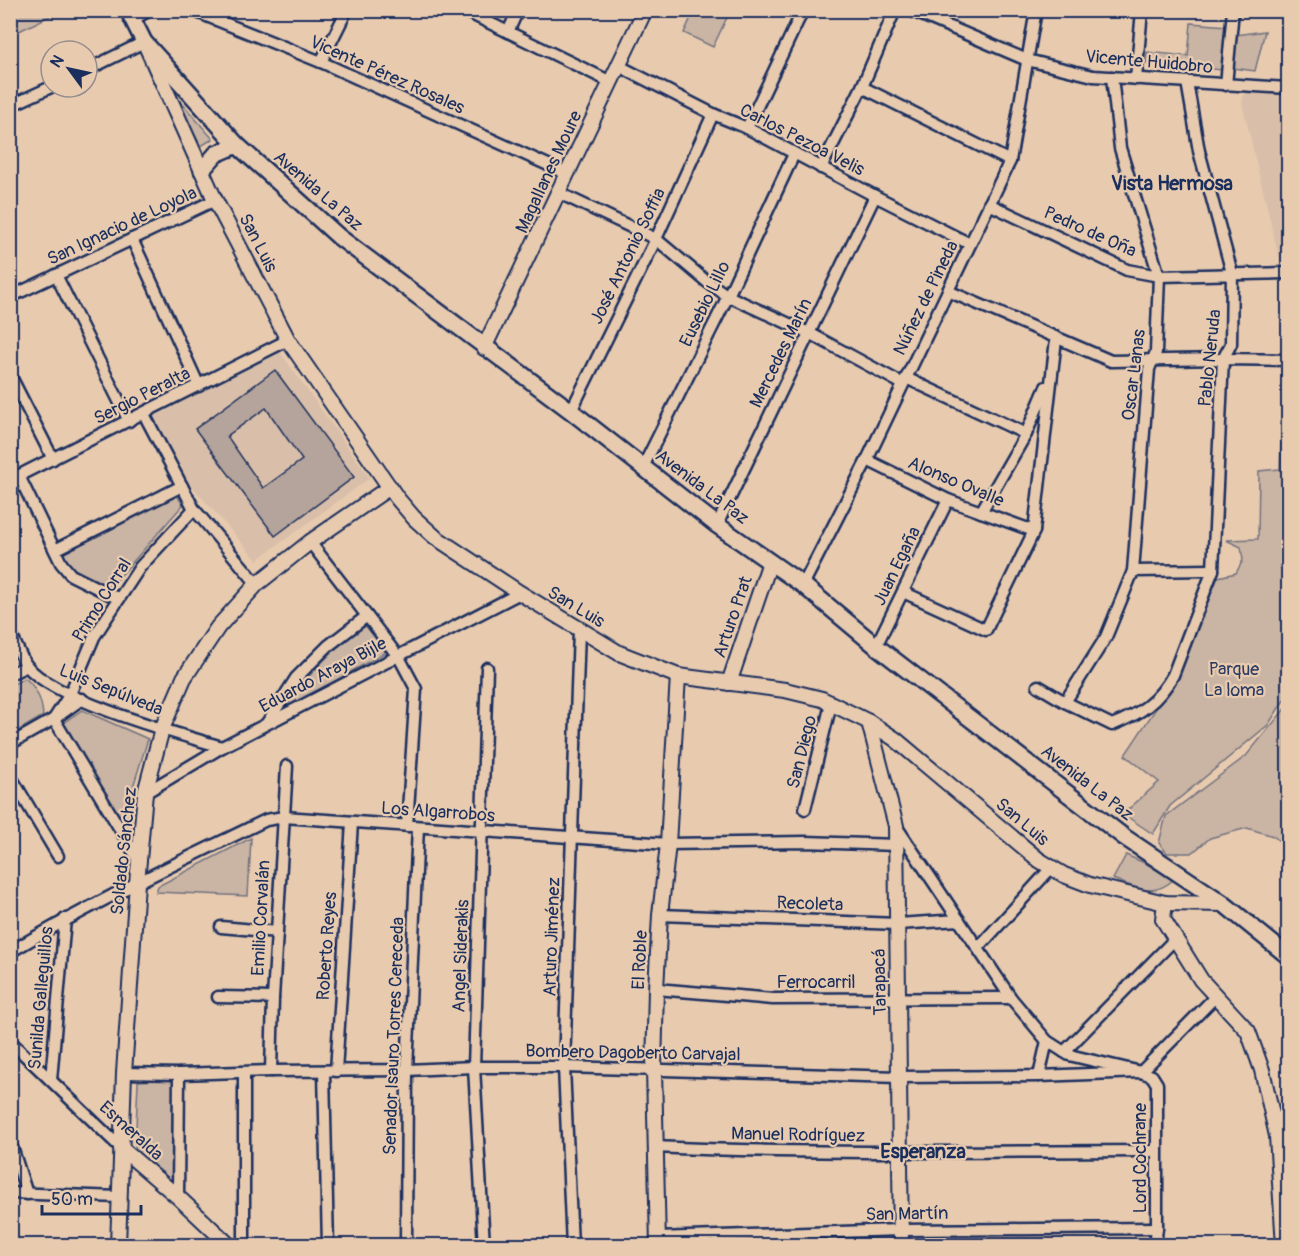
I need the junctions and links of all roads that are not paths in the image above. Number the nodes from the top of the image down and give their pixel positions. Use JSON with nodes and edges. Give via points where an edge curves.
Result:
{"nodes":[{"id":1,"x":150,"y":10,"type":"edge"},
{"id":2,"x":192,"y":10,"type":"edge"},
{"id":3,"x":347,"y":10,"type":"edge"},
{"id":4,"x":518,"y":10,"type":"edge"},
{"id":5,"x":645,"y":10,"type":"edge"},
{"id":6,"x":803,"y":10,"type":"edge"},
{"id":7,"x":895,"y":10,"type":"edge"},
{"id":8,"x":910,"y":10,"type":"edge"},
{"id":9,"x":1036,"y":10,"type":"edge"},
{"id":10,"x":1142,"y":10,"type":"edge"},
{"id":11,"x":1233,"y":10,"type":"edge"},
{"id":12,"x":470,"y":12,"type":"edge"},
{"id":13,"x":130,"y":15,"type":"edge"},
{"id":14,"x":508,"y":32,"type":"junction"},
{"id":15,"x":144,"y":42,"type":"junction"},
{"id":16,"x":1027,"y":60,"type":"junction"},
{"id":17,"x":321,"y":62,"type":"junction"},
{"id":18,"x":99,"y":63,"type":"edge"},
{"id":19,"x":619,"y":66,"type":"junction"},
{"id":20,"x":1112,"y":77,"type":"junction"},
{"id":21,"x":1136,"y":79,"type":"junction"},
{"id":22,"x":611,"y":82,"type":"junction"},
{"id":23,"x":1187,"y":82,"type":"junction"},
{"id":24,"x":1226,"y":85,"type":"junction"},
{"id":25,"x":862,"y":87,"type":"junction"},
{"id":26,"x":1288,"y":88,"type":"edge"},
{"id":27,"x":39,"y":93,"type":"edge"},
{"id":28,"x":10,"y":106,"type":"edge"},
{"id":29,"x":713,"y":114,"type":"junction"},
{"id":30,"x":747,"y":128,"type":"junction"},
{"id":31,"x":237,"y":145,"type":"junction"},
{"id":32,"x":794,"y":154,"type":"junction"},
{"id":33,"x":1010,"y":161,"type":"junction"},
{"id":34,"x":821,"y":168,"type":"junction"},
{"id":35,"x":202,"y":170,"type":"junction"},
{"id":36,"x":568,"y":174,"type":"junction"},
{"id":37,"x":559,"y":193,"type":"junction"},
{"id":38,"x":874,"y":196,"type":"junction"},
{"id":39,"x":215,"y":200,"type":"junction"},
{"id":40,"x":989,"y":204,"type":"junction"},
{"id":41,"x":132,"y":239,"type":"junction"},
{"id":42,"x":656,"y":239,"type":"junction"},
{"id":43,"x":970,"y":244,"type":"junction"},
{"id":44,"x":1232,"y":273,"type":"junction"},
{"id":45,"x":1288,"y":273,"type":"edge"},
{"id":46,"x":56,"y":275,"type":"junction"},
{"id":47,"x":1159,"y":276,"type":"junction"},
{"id":48,"x":948,"y":291,"type":"junction"},
{"id":49,"x":728,"y":296,"type":"junction"},
{"id":50,"x":10,"y":297,"type":"edge"},
{"id":51,"x":809,"y":333,"type":"junction"},
{"id":52,"x":1056,"y":339,"type":"junction"},
{"id":53,"x":288,"y":340,"type":"junction"},
{"id":54,"x":484,"y":348,"type":"junction"},
{"id":55,"x":1223,"y":359,"type":"junction"},
{"id":56,"x":1153,"y":360,"type":"junction"},
{"id":57,"x":1288,"y":360,"type":"edge"},
{"id":58,"x":10,"y":375,"type":"edge"},
{"id":59,"x":1051,"y":375,"type":"junction"},
{"id":60,"x":905,"y":381,"type":"junction"},
{"id":61,"x":198,"y":386,"type":"junction"},
{"id":62,"x":571,"y":411,"type":"junction"},
{"id":63,"x":144,"y":414,"type":"junction"},
{"id":64,"x":129,"y":421,"type":"junction"},
{"id":65,"x":1026,"y":434,"type":"junction"},
{"id":66,"x":53,"y":459,"type":"junction"},
{"id":67,"x":867,"y":460,"type":"junction"},
{"id":68,"x":643,"y":467,"type":"junction"},
{"id":69,"x":15,"y":478,"type":"edge"},
{"id":70,"x":182,"y":486,"type":"junction"},
{"id":71,"x":390,"y":486,"type":"junction"},
{"id":72,"x":948,"y":500,"type":"junction"},
{"id":73,"x":194,"y":509,"type":"junction"},
{"id":74,"x":981,"y":512,"type":"junction"},
{"id":75,"x":717,"y":525,"type":"junction"},
{"id":76,"x":1034,"y":531,"type":"junction"},
{"id":77,"x":310,"y":542,"type":"junction"},
{"id":78,"x":55,"y":550,"type":"junction"},
{"id":79,"x":770,"y":562,"type":"junction"},
{"id":80,"x":1213,"y":570,"type":"junction"},
{"id":81,"x":1133,"y":571,"type":"junction"},
{"id":82,"x":257,"y":584,"type":"junction"},
{"id":83,"x":803,"y":585,"type":"junction"},
{"id":84,"x":903,"y":592,"type":"junction"},
{"id":85,"x":520,"y":593,"type":"junction"},
{"id":86,"x":119,"y":599,"type":"junction"},
{"id":87,"x":367,"y":616,"type":"junction"},
{"id":88,"x":579,"y":630,"type":"junction"},
{"id":89,"x":10,"y":633,"type":"edge"},
{"id":90,"x":876,"y":646,"type":"junction"},
{"id":91,"x":397,"y":655,"type":"junction"},
{"id":92,"x":27,"y":666,"type":"junction"},
{"id":93,"x":487,"y":668,"type":"dead end"},
{"id":94,"x":10,"y":675,"type":"edge"},
{"id":95,"x":678,"y":676,"type":"junction"},
{"id":96,"x":729,"y":683,"type":"junction"},
{"id":97,"x":1038,"y":686,"type":"dead end"},
{"id":98,"x":70,"y":694,"type":"junction"},
{"id":99,"x":82,"y":699,"type":"junction"},
{"id":100,"x":1065,"y":702,"type":"junction"},
{"id":101,"x":831,"y":704,"type":"junction"},
{"id":102,"x":54,"y":719,"type":"junction"},
{"id":103,"x":869,"y":722,"type":"junction"},
{"id":104,"x":267,"y":723,"type":"junction"},
{"id":105,"x":162,"y":729,"type":"junction"},
{"id":106,"x":10,"y":744,"type":"edge"},
{"id":107,"x":222,"y":747,"type":"junction"},
{"id":108,"x":287,"y":766,"type":"dead end"},
{"id":109,"x":10,"y":775,"type":"edge"},
{"id":110,"x":145,"y":793,"type":"junction"},
{"id":111,"x":805,"y":809,"type":"dead end"},
{"id":112,"x":284,"y":817,"type":"junction"},
{"id":113,"x":352,"y":823,"type":"junction"},
{"id":114,"x":896,"y":826,"type":"junction"},
{"id":115,"x":413,"y":827,"type":"junction"},
{"id":116,"x":483,"y":830,"type":"junction"},
{"id":117,"x":572,"y":838,"type":"junction"},
{"id":118,"x":668,"y":844,"type":"junction"},
{"id":119,"x":897,"y":845,"type":"junction"},
{"id":120,"x":57,"y":856,"type":"dead end"},
{"id":121,"x":140,"y":861,"type":"junction"},
{"id":122,"x":1052,"y":867,"type":"junction"},
{"id":123,"x":137,"y":883,"type":"junction"},
{"id":124,"x":1165,"y":903,"type":"junction"},
{"id":125,"x":1224,"y":904,"type":"junction"},
{"id":126,"x":660,"y":915,"type":"junction"},
{"id":127,"x":65,"y":919,"type":"junction"},
{"id":128,"x":959,"y":920,"type":"junction"},
{"id":129,"x":898,"y":924,"type":"junction"},
{"id":130,"x":220,"y":927,"type":"dead end"},
{"id":131,"x":277,"y":932,"type":"junction"},
{"id":132,"x":1175,"y":939,"type":"junction"},
{"id":133,"x":978,"y":948,"type":"junction"},
{"id":134,"x":10,"y":952,"type":"edge"},
{"id":135,"x":1288,"y":956,"type":"edge"},
{"id":136,"x":657,"y":989,"type":"junction"},
{"id":137,"x":218,"y":997,"type":"dead end"},
{"id":138,"x":1215,"y":997,"type":"junction"},
{"id":139,"x":273,"y":998,"type":"junction"},
{"id":140,"x":1011,"y":998,"type":"junction"},
{"id":141,"x":898,"y":999,"type":"junction"},
{"id":142,"x":10,"y":1041,"type":"edge"},
{"id":143,"x":1047,"y":1041,"type":"junction"},
{"id":144,"x":1064,"y":1053,"type":"junction"},
{"id":145,"x":474,"y":1067,"type":"junction"},
{"id":146,"x":564,"y":1067,"type":"junction"},
{"id":147,"x":654,"y":1069,"type":"junction"},
{"id":148,"x":406,"y":1070,"type":"junction"},
{"id":149,"x":271,"y":1071,"type":"junction"},
{"id":150,"x":330,"y":1072,"type":"junction"},
{"id":151,"x":1141,"y":1072,"type":"junction"},
{"id":152,"x":124,"y":1073,"type":"junction"},
{"id":153,"x":244,"y":1073,"type":"junction"},
{"id":154,"x":179,"y":1074,"type":"junction"},
{"id":155,"x":1039,"y":1076,"type":"junction"},
{"id":156,"x":899,"y":1077,"type":"junction"},
{"id":157,"x":51,"y":1080,"type":"junction"},
{"id":158,"x":10,"y":1141,"type":"edge"},
{"id":159,"x":655,"y":1147,"type":"junction"},
{"id":160,"x":121,"y":1148,"type":"junction"},
{"id":161,"x":1156,"y":1151,"type":"junction"},
{"id":162,"x":900,"y":1153,"type":"junction"},
{"id":163,"x":10,"y":1193,"type":"edge"},
{"id":164,"x":27,"y":1194,"type":"junction"},
{"id":165,"x":118,"y":1197,"type":"junction"},
{"id":166,"x":178,"y":1197,"type":"junction"},
{"id":167,"x":1156,"y":1228,"type":"junction"},
{"id":168,"x":900,"y":1230,"type":"junction"},
{"id":169,"x":657,"y":1242,"type":"edge"},
{"id":170,"x":118,"y":1245,"type":"edge"},
{"id":171,"x":231,"y":1245,"type":"edge"},
{"id":172,"x":244,"y":1245,"type":"edge"},
{"id":173,"x":328,"y":1245,"type":"edge"},
{"id":174,"x":406,"y":1245,"type":"edge"},
{"id":175,"x":484,"y":1245,"type":"edge"},
{"id":176,"x":572,"y":1245,"type":"edge"},
{"id":177,"x":901,"y":1245,"type":"edge"},
{"id":178,"x":1155,"y":1245,"type":"edge"},
{"id":179,"x":1284,"y":1245,"type":"edge"}],
"edges":[{"from":1,"to":13,"type":"street"},
{"from":2,"to":17,"type":"street","name":"Vicente Pérez Rosales"},
{"from":3,"to":17,"type":"street"},
{"from":4,"to":14,"type":"street"},
{"from":5,"to":19,"type":"street","name":"Magallanes Moure"},
{"from":6,"to":30,"type":"street"},
{"from":7,"to":25,"type":"street"},
{"from":8,"to":16,"type":"street","name":"Vicente Huidobro"},
{"from":9,"to":16,"type":"street","name":"Núñez de Pineda"},
{"from":10,"to":21,"type":"street"},
{"from":11,"to":24,"type":"street"},
{"from":12,"to":14,"type":"street"},
{"from":13,"to":15,"type":"main road","name":"Avenida La Paz"},
{"from":14,"to":22,"type":"street"},
{"from":15,"to":18,"type":"street"},
{"from":15,"to":31,"type":"main road","name":"Avenida La Paz"},
{"from":15,"to":35,"type":"street","name":"San Luis"},
{"from":16,"to":20,"type":"street","name":"Vicente Huidobro"},
{"from":16,"to":33,"type":"street","name":"Núñez de Pineda"},
{"from":17,"to":36,"type":"street","name":"Vicente Pérez Rosales"},
{"from":19,"to":22,"type":"street","name":"Magallanes Moure"},
{"from":19,"to":29,"type":"street","name":"Carlos Pezoa Velis"},
{"from":20,"to":21,"type":"street","name":"Vicente Huidobro"},
{"from":20,"to":47,"type":"street","name":"Oscar Lanas","via":[[1120,148]]},
{"from":21,"to":23,"type":"street","name":"Vicente Huidobro"},
{"from":22,"to":36,"type":"street","name":"Magallanes Moure"},
{"from":23,"to":24,"type":"street","name":"Vicente Huidobro"},
{"from":23,"to":44,"type":"street","name":"Pablo Neruda","via":[[1199,151]]},
{"from":24,"to":26,"type":"street","name":"Vicente Huidobro"},
{"from":25,"to":33,"type":"street"},
{"from":25,"to":34,"type":"street"},
{"from":27,"to":28,"type":"street"},
{"from":29,"to":30,"type":"street","name":"Carlos Pezoa Velis"},
{"from":29,"to":42,"type":"street","name":"José Antonio Soffia"},
{"from":30,"to":32,"type":"street","name":"Carlos Pezoa Velis"},
{"from":31,"to":35,"type":"main road","via":[[216,154]]},
{"from":31,"to":54,"type":"main road","name":"Avenida La Paz","via":[[339,237]]},
{"from":32,"to":34,"type":"street","name":"Carlos Pezoa Velis"},
{"from":32,"to":49,"type":"street","name":"Eusebio Lillo"},
{"from":33,"to":40,"type":"street","name":"Núñez de Pineda"},
{"from":34,"to":38,"type":"street","name":"Carlos Pezoa Velis"},
{"from":35,"to":39,"type":"street","name":"San Luis"},
{"from":36,"to":37,"type":"street","name":"Magallanes Moure"},
{"from":37,"to":42,"type":"street"},
{"from":37,"to":54,"type":"street","name":"Magallanes Moure"},
{"from":38,"to":43,"type":"street","name":"Carlos Pezoa Velis"},
{"from":38,"to":51,"type":"street","name":"Mercedes Marín"},
{"from":39,"to":41,"type":"street","name":"San Ignacio de Loyola"},
{"from":39,"to":53,"type":"street","name":"San Luis"},
{"from":40,"to":43,"type":"street","name":"Núñez de Pineda"},
{"from":40,"to":47,"type":"street","name":"Pedro de Oña","via":[[1127,270]]},
{"from":41,"to":46,"type":"street","name":"San Ignacio de Loyola"},
{"from":41,"to":61,"type":"street"},
{"from":42,"to":49,"type":"street"},
{"from":42,"to":62,"type":"street","name":"José Antonio Soffia"},
{"from":43,"to":48,"type":"street","name":"Núñez de Pineda"},
{"from":44,"to":45,"type":"street","name":"Pedro de Oña"},
{"from":44,"to":47,"type":"street","name":"Pedro de Oña"},
{"from":44,"to":55,"type":"street","name":"Pablo Neruda","via":[[1231,344]]},
{"from":46,"to":50,"type":"street","name":"San Ignacio de Loyola"},
{"from":46,"to":64,"type":"street"},
{"from":47,"to":56,"type":"street","name":"Oscar Lanas"},
{"from":48,"to":52,"type":"street"},
{"from":48,"to":60,"type":"street","name":"Núñez de Pineda"},
{"from":49,"to":51,"type":"street"},
{"from":49,"to":68,"type":"street","name":"Eusebio Lillo"},
{"from":51,"to":60,"type":"street"},
{"from":51,"to":75,"type":"street","name":"Mercedes Marín"},
{"from":52,"to":56,"type":"street","via":[[1111,361]]},
{"from":52,"to":59,"type":"street"},
{"from":53,"to":61,"type":"street","name":"Sergio Peralta"},
{"from":53,"to":71,"type":"street","name":"San Luis"},
{"from":54,"to":62,"type":"main road","name":"Avenida La Paz"},
{"from":55,"to":56,"type":"street"},
{"from":55,"to":57,"type":"street"},
{"from":55,"to":80,"type":"street","name":"Pablo Neruda"},
{"from":56,"to":81,"type":"street","name":"Oscar Lanas","via":[[1149,369]]},
{"from":58,"to":66,"type":"street"},
{"from":59,"to":65,"type":"street"},
{"from":59,"to":76,"type":"street"},
{"from":60,"to":65,"type":"street"},
{"from":60,"to":67,"type":"street","name":"Núñez de Pineda"},
{"from":61,"to":63,"type":"street","name":"Sergio Peralta"},
{"from":62,"to":68,"type":"main road","name":"Avenida La Paz"},
{"from":63,"to":64,"type":"street","name":"Sergio Peralta"},
{"from":63,"to":70,"type":"street"},
{"from":64,"to":66,"type":"street","name":"Sergio Peralta"},
{"from":65,"to":74,"type":"street"},
{"from":66,"to":69,"type":"street","name":"Sergio Peralta"},
{"from":67,"to":72,"type":"street","name":"Alonso Ovalle"},
{"from":67,"to":83,"type":"street","name":"Núñez de Pineda"},
{"from":68,"to":75,"type":"main road","name":"Avenida La Paz"},
{"from":69,"to":78,"type":"street"},
{"from":70,"to":73,"type":"street"},
{"from":70,"to":78,"type":"street"},
{"from":71,"to":77,"type":"street","name":"Soldado Sánchez"},
{"from":71,"to":85,"type":"street","name":"San Luis","via":[[405,508],[430,532]]},
{"from":72,"to":74,"type":"street","name":"Alonso Ovalle"},
{"from":72,"to":84,"type":"street","name":"Juan Egaña"},
{"from":73,"to":82,"type":"street"},
{"from":73,"to":86,"type":"street","name":"Primo Corral","via":[[140,567]]},
{"from":74,"to":76,"type":"street","name":"Alonso Ovalle"},
{"from":75,"to":79,"type":"main road","name":"Avenida La Paz"},
{"from":76,"to":84,"type":"street","via":[[986,630]]},
{"from":77,"to":82,"type":"street","name":"Soldado Sánchez"},
{"from":77,"to":87,"type":"street","name":"Senador Isauro Torres Cereceda"},
{"from":78,"to":86,"type":"street","via":[[71,575]]},
{"from":79,"to":83,"type":"main road","name":"Avenida La Paz"},
{"from":79,"to":96,"type":"street","name":"Arturo Prat"},
{"from":80,"to":81,"type":"street"},
{"from":80,"to":100,"type":"street","name":"Pablo Neruda","via":[[1173,675],[1146,708],[1112,725]]},
{"from":81,"to":100,"type":"street","name":"Oscar Lanas","via":[[1106,638]]},
{"from":82,"to":105,"type":"street","name":"Soldado Sánchez","via":[[218,627],[190,669]]},
{"from":83,"to":90,"type":"main road","name":"Avenida La Paz"},
{"from":84,"to":90,"type":"street","name":"Juan Egaña"},
{"from":85,"to":88,"type":"street","name":"San Luis"},
{"from":85,"to":91,"type":"street","name":"Eduardo Araya Bijle"},
{"from":86,"to":98,"type":"street","name":"Primo Corral","via":[[94,637]]},
{"from":87,"to":91,"type":"street","name":"Senador Isauro Torres Cereceda"},
{"from":87,"to":104,"type":"street","via":[[328,646],[296,678]]},
{"from":88,"to":95,"type":"street","name":"San Luis","via":[[619,652]]},
{"from":88,"to":117,"type":"street","name":"Arturo Jiménez"},
{"from":89,"to":92,"type":"street","name":"Luis Sepúlveda"},
{"from":90,"to":125,"type":"main road","name":"Avenida La Paz","via":[[1124,837]]},
{"from":91,"to":104,"type":"street","name":"Eduardo Araya Bijle"},
{"from":91,"to":115,"type":"street","name":"Senador Isauro Torres Cereceda","via":[[416,689]]},
{"from":92,"to":94,"type":"street"},
{"from":92,"to":98,"type":"street","name":"Luis Sepúlveda","via":[[49,685]]},
{"from":93,"to":116,"type":"street","name":"Angel Siderakis"},
{"from":95,"to":96,"type":"street","name":"San Luis"},
{"from":95,"to":118,"type":"street","name":"El Roble"},
{"from":96,"to":101,"type":"street","name":"San Luis","via":[[785,690]]},
{"from":97,"to":100,"type":"street","name":"Pablo Neruda"},
{"from":98,"to":99,"type":"street","name":"Luis Sepúlveda"},
{"from":98,"to":102,"type":"street","name":"Primo Corral"},
{"from":99,"to":102,"type":"street","name":"Primo Corral"},
{"from":99,"to":105,"type":"street","name":"Luis Sepúlveda"},
{"from":101,"to":103,"type":"street","name":"San Luis"},
{"from":101,"to":111,"type":"street","name":"San Diego"},
{"from":102,"to":106,"type":"street","name":"Primo Corral"},
{"from":102,"to":121,"type":"street"},
{"from":103,"to":114,"type":"street","name":"Tarapacá"},
{"from":103,"to":122,"type":"street","name":"San Luis"},
{"from":104,"to":107,"type":"street","name":"Eduardo Araya Bijle"},
{"from":105,"to":107,"type":"street","name":"Luis Sepúlveda"},
{"from":105,"to":110,"type":"street","name":"Soldado Sánchez"},
{"from":107,"to":110,"type":"street","name":"Eduardo Araya Bijle"},
{"from":108,"to":112,"type":"street","name":"Emilio Corvalán"},
{"from":109,"to":120,"type":"street"},
{"from":110,"to":121,"type":"street","name":"Soldado Sánchez"},
{"from":112,"to":113,"type":"street","name":"Los Algarrobos"},
{"from":112,"to":123,"type":"street","name":"Los Algarrobos","via":[[266,820]]},
{"from":112,"to":131,"type":"street","name":"Emilio Corvalán"},
{"from":113,"to":115,"type":"street","name":"Los Algarrobos"},
{"from":113,"to":150,"type":"street","name":"Roberto Reyes"},
{"from":114,"to":119,"type":"street","name":"Tarapacá"},
{"from":114,"to":128,"type":"street"},
{"from":115,"to":116,"type":"street","name":"Los Algarrobos"},
{"from":115,"to":148,"type":"street","name":"Senador Isauro Torres Cereceda"},
{"from":116,"to":117,"type":"street","name":"Los Algarrobos"},
{"from":116,"to":145,"type":"street","name":"Angel Siderakis"},
{"from":117,"to":118,"type":"street","name":"Los Algarrobos"},
{"from":117,"to":146,"type":"street","name":"Arturo Jiménez"},
{"from":118,"to":119,"type":"street","name":"Los Algarrobos"},
{"from":118,"to":126,"type":"street","name":"El Roble"},
{"from":119,"to":129,"type":"street","name":"Tarapacá"},
{"from":121,"to":123,"type":"street","name":"Soldado Sánchez"},
{"from":122,"to":124,"type":"street","name":"San Luis","via":[[1090,885]]},
{"from":122,"to":133,"type":"street"},
{"from":123,"to":127,"type":"street","name":"Los Algarrobos"},
{"from":123,"to":152,"type":"street","name":"Soldado Sánchez"},
{"from":124,"to":125,"type":"street","name":"San Luis"},
{"from":124,"to":132,"type":"street","via":[[1163,919]]},
{"from":125,"to":135,"type":"main road","name":"Avenida La Paz"},
{"from":126,"to":129,"type":"street","name":"Recoleta"},
{"from":126,"to":136,"type":"street","name":"El Roble"},
{"from":127,"to":134,"type":"street","name":"Los Algarrobos"},
{"from":127,"to":157,"type":"street","name":"Sunilda Galleguillos"},
{"from":128,"to":129,"type":"street","name":"Recoleta"},
{"from":128,"to":133,"type":"street"},
{"from":129,"to":141,"type":"street","name":"Tarapacá"},
{"from":130,"to":131,"type":"street"},
{"from":131,"to":139,"type":"street","name":"Emilio Corvalán"},
{"from":132,"to":138,"type":"street"},
{"from":132,"to":144,"type":"street"},
{"from":133,"to":140,"type":"street"},
{"from":136,"to":141,"type":"street","name":"Ferrocarril","via":[[773,999]]},
{"from":136,"to":147,"type":"street","name":"El Roble"},
{"from":137,"to":139,"type":"street"},
{"from":138,"to":151,"type":"street"},
{"from":138,"to":179,"type":"street","via":[[1248,1031],[1262,1070],[1277,1136]]},
{"from":139,"to":149,"type":"street","name":"Emilio Corvalán"},
{"from":140,"to":141,"type":"street","name":"Ferrocarril"},
{"from":140,"to":143,"type":"street"},
{"from":141,"to":156,"type":"street","name":"Tarapacá"},
{"from":142,"to":157,"type":"street","name":"Esmeralda"},
{"from":143,"to":144,"type":"street"},
{"from":143,"to":155,"type":"street"},
{"from":144,"to":151,"type":"street"},
{"from":145,"to":146,"type":"street","name":"Bombero Dagoberto Carvajal"},
{"from":145,"to":148,"type":"street","name":"Bombero Dagoberto Carvajal"},
{"from":145,"to":175,"type":"street","name":"Angel Siderakis"},
{"from":146,"to":147,"type":"street","name":"Bombero Dagoberto Carvajal"},
{"from":146,"to":176,"type":"street","name":"Arturo Jiménez"},
{"from":147,"to":156,"type":"street","name":"Bombero Dagoberto Carvajal"},
{"from":147,"to":159,"type":"street","name":"El Roble"},
{"from":148,"to":150,"type":"street","name":"Bombero Dagoberto Carvajal"},
{"from":148,"to":174,"type":"street","name":"Senador Isauro Torres Cereceda"},
{"from":149,"to":150,"type":"street","name":"Bombero Dagoberto Carvajal"},
{"from":149,"to":153,"type":"street","name":"Bombero Dagoberto Carvajal"},
{"from":150,"to":173,"type":"street","name":"Roberto Reyes"},
{"from":151,"to":155,"type":"street","name":"Bombero Dagoberto Carvajal"},
{"from":151,"to":161,"type":"street","name":"Lord Cochrane","via":[[1152,1076],[1157,1084]]},
{"from":152,"to":154,"type":"street","name":"Bombero Dagoberto Carvajal"},
{"from":152,"to":160,"type":"street","name":"Soldado Sánchez"},
{"from":153,"to":154,"type":"street","name":"Bombero Dagoberto Carvajal"},
{"from":153,"to":172,"type":"street"},
{"from":154,"to":166,"type":"street"},
{"from":155,"to":156,"type":"street","name":"Bombero Dagoberto Carvajal"},
{"from":156,"to":162,"type":"street","name":"Tarapacá"},
{"from":157,"to":160,"type":"street","name":"Esmeralda"},
{"from":158,"to":164,"type":"street"},
{"from":159,"to":162,"type":"street","name":"Manuel Rodríguez"},
{"from":159,"to":169,"type":"street","name":"El Roble"},
{"from":160,"to":165,"type":"street","name":"Soldado Sánchez"},
{"from":160,"to":166,"type":"street","name":"Esmeralda"},
{"from":161,"to":162,"type":"street","name":"Manuel Rodríguez"},
{"from":161,"to":167,"type":"street","name":"Lord Cochrane"},
{"from":162,"to":168,"type":"street","name":"Tarapacá"},
{"from":163,"to":164,"type":"street"},
{"from":164,"to":165,"type":"street"},
{"from":165,"to":170,"type":"street","name":"Soldado Sánchez"},
{"from":166,"to":171,"type":"street","name":"Esmeralda"},
{"from":167,"to":168,"type":"street","name":"San Martín"},
{"from":167,"to":178,"type":"street","name":"Lord Cochrane"},
{"from":168,"to":169,"type":"street","name":"San Martín"},
{"from":168,"to":177,"type":"street","name":"Tarapacá"}]}
